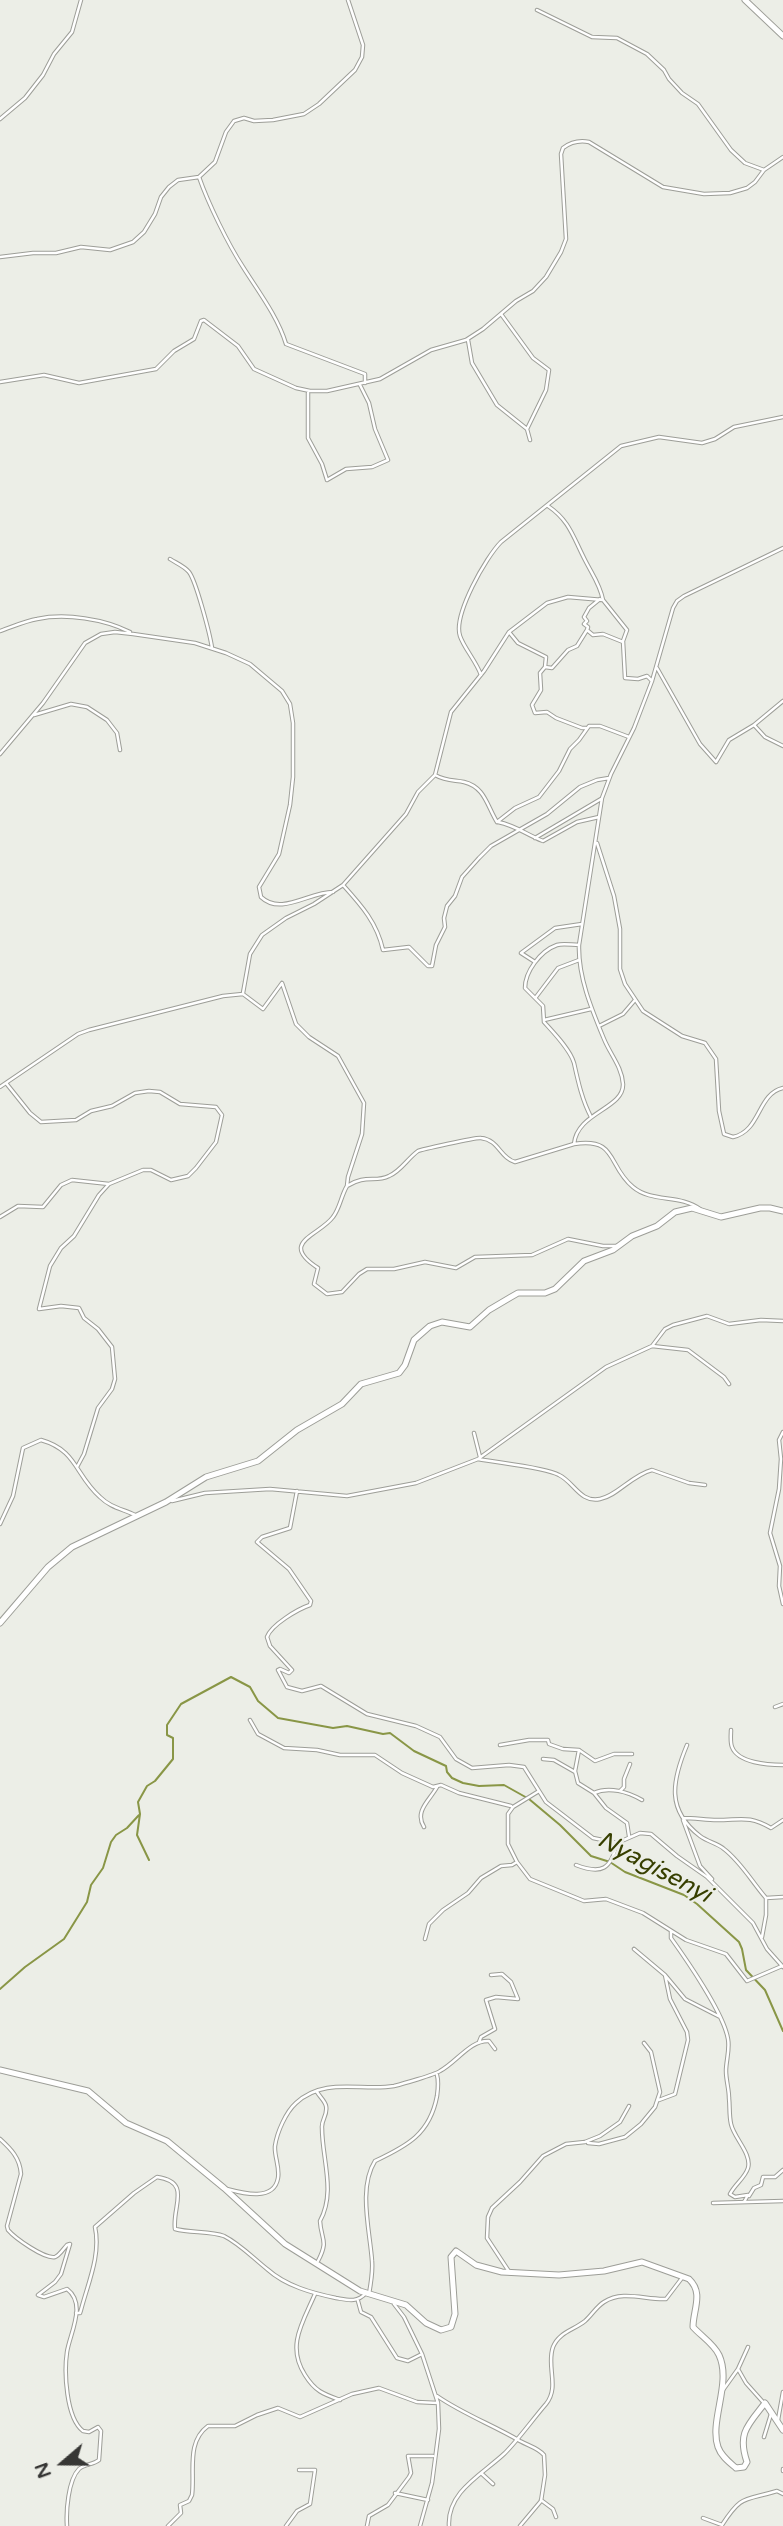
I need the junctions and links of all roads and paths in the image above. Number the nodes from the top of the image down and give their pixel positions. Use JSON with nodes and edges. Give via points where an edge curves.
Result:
{"nodes":[{"id":1,"x":81,"y":0,"type":"edge"},
{"id":2,"x":348,"y":0,"type":"edge"},
{"id":3,"x":745,"y":0,"type":"edge"},
{"id":4,"x":537,"y":10,"type":"dead end"},
{"id":5,"x":783,"y":36,"type":"edge"},
{"id":6,"x":0,"y":119,"type":"edge"},
{"id":7,"x":783,"y":157,"type":"edge"},
{"id":8,"x":764,"y":170,"type":"junction"},
{"id":9,"x":199,"y":177,"type":"junction"},
{"id":10,"x":0,"y":257,"type":"edge"},
{"id":11,"x":500,"y":314,"type":"junction"},
{"id":12,"x":467,"y":339,"type":"junction"},
{"id":13,"x":0,"y":382,"type":"edge"},
{"id":14,"x":365,"y":383,"type":"junction"},
{"id":15,"x":360,"y":384,"type":"junction"},
{"id":16,"x":308,"y":391,"type":"junction"},
{"id":17,"x":783,"y":417,"type":"edge"},
{"id":18,"x":527,"y":429,"type":"junction"},
{"id":19,"x":530,"y":440,"type":"dead end"},
{"id":20,"x":548,"y":506,"type":"junction"},
{"id":21,"x":783,"y":548,"type":"edge"},
{"id":22,"x":170,"y":559,"type":"dead end"},
{"id":23,"x":601,"y":600,"type":"junction"},
{"id":24,"x":587,"y":630,"type":"junction"},
{"id":25,"x":0,"y":631,"type":"edge"},
{"id":26,"x":509,"y":632,"type":"junction"},
{"id":27,"x":132,"y":634,"type":"junction"},
{"id":28,"x":623,"y":642,"type":"junction"},
{"id":29,"x":212,"y":648,"type":"junction"},
{"id":30,"x":545,"y":667,"type":"junction"},
{"id":31,"x":657,"y":668,"type":"junction"},
{"id":32,"x":481,"y":675,"type":"junction"},
{"id":33,"x":652,"y":681,"type":"junction"},
{"id":34,"x":783,"y":701,"type":"edge"},
{"id":35,"x":34,"y":715,"type":"junction"},
{"id":36,"x":754,"y":725,"type":"junction"},
{"id":37,"x":586,"y":727,"type":"junction"},
{"id":38,"x":629,"y":737,"type":"junction"},
{"id":39,"x":783,"y":746,"type":"edge"},
{"id":40,"x":120,"y":750,"type":"dead end"},
{"id":41,"x":0,"y":754,"type":"edge"},
{"id":42,"x":435,"y":775,"type":"junction"},
{"id":43,"x":609,"y":779,"type":"junction"},
{"id":44,"x":602,"y":799,"type":"junction"},
{"id":45,"x":599,"y":817,"type":"junction"},
{"id":46,"x":497,"y":822,"type":"junction"},
{"id":47,"x":520,"y":830,"type":"junction"},
{"id":48,"x":535,"y":838,"type":"junction"},
{"id":49,"x":597,"y":843,"type":"junction"},
{"id":50,"x":343,"y":886,"type":"junction"},
{"id":51,"x":333,"y":892,"type":"junction"},
{"id":52,"x":582,"y":924,"type":"junction"},
{"id":53,"x":579,"y":945,"type":"junction"},
{"id":54,"x":579,"y":960,"type":"junction"},
{"id":55,"x":535,"y":963,"type":"junction"},
{"id":56,"x":243,"y":994,"type":"junction"},
{"id":57,"x":536,"y":997,"type":"junction"},
{"id":58,"x":636,"y":1000,"type":"junction"},
{"id":59,"x":593,"y":1009,"type":"junction"},
{"id":60,"x":544,"y":1020,"type":"junction"},
{"id":61,"x":599,"y":1026,"type":"junction"},
{"id":62,"x":6,"y":1083,"type":"junction"},
{"id":63,"x":0,"y":1087,"type":"edge"},
{"id":64,"x":783,"y":1088,"type":"edge"},
{"id":65,"x":591,"y":1117,"type":"junction"},
{"id":66,"x":574,"y":1144,"type":"junction"},
{"id":67,"x":109,"y":1184,"type":"junction"},
{"id":68,"x":347,"y":1186,"type":"junction"},
{"id":69,"x":702,"y":1211,"type":"junction"},
{"id":70,"x":783,"y":1211,"type":"edge"},
{"id":71,"x":0,"y":1217,"type":"edge"},
{"id":72,"x":618,"y":1246,"type":"junction"},
{"id":73,"x":783,"y":1321,"type":"edge"},
{"id":74,"x":652,"y":1346,"type":"junction"},
{"id":75,"x":729,"y":1384,"type":"dead end"},
{"id":76,"x":783,"y":1432,"type":"edge"},
{"id":77,"x":474,"y":1433,"type":"dead end"},
{"id":78,"x":479,"y":1458,"type":"junction"},
{"id":79,"x":77,"y":1467,"type":"junction"},
{"id":80,"x":705,"y":1485,"type":"dead end"},
{"id":81,"x":297,"y":1491,"type":"junction"},
{"id":82,"x":166,"y":1502,"type":"junction"},
{"id":83,"x":137,"y":1516,"type":"junction"},
{"id":84,"x":0,"y":1524,"type":"edge"},
{"id":85,"x":777,"y":1599,"type":"dead end"},
{"id":86,"x":783,"y":1603,"type":"edge"},
{"id":87,"x":0,"y":1623,"type":"edge"},
{"id":88,"x":783,"y":1704,"type":"edge"},
{"id":89,"x":775,"y":1707,"type":"dead end"},
{"id":90,"x":250,"y":1720,"type":"dead end"},
{"id":91,"x":731,"y":1730,"type":"dead end"},
{"id":92,"x":500,"y":1745,"type":"dead end"},
{"id":93,"x":687,"y":1745,"type":"dead end"},
{"id":94,"x":579,"y":1750,"type":"junction"},
{"id":95,"x":632,"y":1754,"type":"dead end"},
{"id":96,"x":543,"y":1759,"type":"dead end"},
{"id":97,"x":630,"y":1764,"type":"dead end"},
{"id":98,"x":783,"y":1765,"type":"edge"},
{"id":99,"x":575,"y":1772,"type":"junction"},
{"id":100,"x":438,"y":1787,"type":"junction"},
{"id":101,"x":539,"y":1791,"type":"junction"},
{"id":102,"x":620,"y":1791,"type":"junction"},
{"id":103,"x":594,"y":1793,"type":"junction"},
{"id":104,"x":642,"y":1800,"type":"dead end"},
{"id":105,"x":513,"y":1807,"type":"junction"},
{"id":106,"x":682,"y":1819,"type":"junction"},
{"id":107,"x":783,"y":1821,"type":"edge"},
{"id":108,"x":424,"y":1827,"type":"dead end"},
{"id":109,"x":629,"y":1836,"type":"junction"},
{"id":110,"x":617,"y":1843,"type":"junction"},
{"id":111,"x":517,"y":1862,"type":"junction"},
{"id":112,"x":576,"y":1865,"type":"dead end"},
{"id":113,"x":712,"y":1882,"type":"junction"},
{"id":114,"x":783,"y":1897,"type":"edge"},
{"id":115,"x":766,"y":1898,"type":"junction"},
{"id":116,"x":671,"y":1931,"type":"junction"},
{"id":117,"x":762,"y":1937,"type":"junction"},
{"id":118,"x":425,"y":1939,"type":"dead end"},
{"id":119,"x":634,"y":1949,"type":"dead end"},
{"id":120,"x":783,"y":1966,"type":"edge"},
{"id":121,"x":491,"y":1975,"type":"dead end"},
{"id":122,"x":665,"y":1975,"type":"junction"},
{"id":123,"x":720,"y":2017,"type":"junction"},
{"id":124,"x":479,"y":2042,"type":"junction"},
{"id":125,"x":644,"y":2043,"type":"dead end"},
{"id":126,"x":495,"y":2049,"type":"dead end"},
{"id":127,"x":0,"y":2070,"type":"edge"},
{"id":128,"x":436,"y":2073,"type":"junction"},
{"id":129,"x":317,"y":2092,"type":"junction"},
{"id":130,"x":658,"y":2100,"type":"junction"},
{"id":131,"x":629,"y":2106,"type":"dead end"},
{"id":132,"x":0,"y":2139,"type":"edge"},
{"id":133,"x":585,"y":2143,"type":"junction"},
{"id":134,"x":783,"y":2170,"type":"edge"},
{"id":135,"x":224,"y":2188,"type":"junction"},
{"id":136,"x":748,"y":2196,"type":"junction"},
{"id":137,"x":783,"y":2201,"type":"edge"},
{"id":138,"x":744,"y":2202,"type":"junction"},
{"id":139,"x":713,"y":2203,"type":"dead end"},
{"id":140,"x":318,"y":2261,"type":"dead end"},
{"id":141,"x":510,"y":2273,"type":"junction"},
{"id":142,"x":683,"y":2277,"type":"junction"},
{"id":143,"x":315,"y":2294,"type":"junction"},
{"id":144,"x":368,"y":2294,"type":"junction"},
{"id":145,"x":357,"y":2300,"type":"junction"},
{"id":146,"x":392,"y":2302,"type":"junction"},
{"id":147,"x":76,"y":2313,"type":"junction"},
{"id":148,"x":748,"y":2347,"type":"dead end"},
{"id":149,"x":422,"y":2354,"type":"junction"},
{"id":150,"x":738,"y":2369,"type":"junction"},
{"id":151,"x":783,"y":2392,"type":"edge"},
{"id":152,"x":722,"y":2393,"type":"junction"},
{"id":153,"x":436,"y":2395,"type":"junction"},
{"id":154,"x":340,"y":2400,"type":"junction"},
{"id":155,"x":438,"y":2403,"type":"junction"},
{"id":156,"x":765,"y":2403,"type":"junction"},
{"id":157,"x":772,"y":2411,"type":"junction"},
{"id":158,"x":778,"y":2421,"type":"junction"},
{"id":159,"x":783,"y":2430,"type":"edge"},
{"id":160,"x":764,"y":2437,"type":"dead end"},
{"id":161,"x":517,"y":2439,"type":"junction"},
{"id":162,"x":433,"y":2456,"type":"junction"},
{"id":163,"x":299,"y":2470,"type":"dead end"},
{"id":164,"x":481,"y":2473,"type":"junction"},
{"id":165,"x":494,"y":2484,"type":"dead end"},
{"id":166,"x":395,"y":2493,"type":"junction"},
{"id":167,"x":783,"y":2494,"type":"edge"},
{"id":168,"x":428,"y":2500,"type":"junction"},
{"id":169,"x":541,"y":2500,"type":"junction"},
{"id":170,"x":556,"y":2517,"type":"dead end"},
{"id":171,"x":703,"y":2518,"type":"dead end"},
{"id":172,"x":715,"y":2525,"type":"edge"},
{"id":173,"x":67,"y":2526,"type":"edge"},
{"id":174,"x":168,"y":2526,"type":"edge"},
{"id":175,"x":286,"y":2526,"type":"edge"},
{"id":176,"x":368,"y":2526,"type":"edge"},
{"id":177,"x":420,"y":2526,"type":"edge"},
{"id":178,"x":449,"y":2526,"type":"edge"},
{"id":179,"x":520,"y":2526,"type":"edge"}],
"edges":[{"from":1,"to":6,"type":"street","via":[[72,32],[43,75]]},
{"from":2,"to":9,"type":"street","via":[[363,45],[355,70],[304,114],[234,121],[215,162]]},
{"from":3,"to":5,"type":"street"},
{"from":4,"to":8,"type":"street","via":[[592,37],[617,38],[647,54],[698,104],[731,150],[745,163]]},
{"from":7,"to":8,"type":"street"},
{"from":8,"to":11,"type":"street","via":[[753,184],[736,192],[687,192],[657,185],[589,142],[569,144],[561,155],[564,245],[538,286]]},
{"from":9,"to":10,"type":"street","via":[[172,184],[144,232],[127,245]]},
{"from":9,"to":14,"type":"street","via":[[286,344],[359,370],[365,374]]},
{"from":11,"to":12,"type":"street"},
{"from":11,"to":18,"type":"street","via":[[533,358],[549,370],[546,390]]},
{"from":12,"to":14,"type":"street","via":[[431,350]]},
{"from":12,"to":18,"type":"street","via":[[472,363],[496,404]]},
{"from":13,"to":16,"type":"street","via":[[44,375],[79,383],[156,369],[174,351],[191,343],[204,320],[238,346],[254,369]]},
{"from":14,"to":15,"type":"street"},
{"from":15,"to":16,"type":"street"},
{"from":15,"to":16,"type":"street","via":[[388,460],[346,469],[327,480],[308,438]]},
{"from":17,"to":20,"type":"street","via":[[734,427],[702,443],[668,437],[621,446]]},
{"from":18,"to":19,"type":"street"},
{"from":20,"to":23,"type":"street","via":[[573,531],[596,577]]},
{"from":20,"to":32,"type":"street","via":[[495,548],[474,580],[460,636]]},
{"from":21,"to":31,"type":"street","via":[[677,601]]},
{"from":22,"to":29,"type":"street","via":[[192,577]]},
{"from":23,"to":24,"type":"street","via":[[584,617]]},
{"from":23,"to":26,"type":"street","via":[[568,597],[547,603]]},
{"from":23,"to":28,"type":"street","via":[[626,628]]},
{"from":24,"to":28,"type":"street"},
{"from":24,"to":30,"type":"street","via":[[578,646],[552,668]]},
{"from":25,"to":27,"type":"street","via":[[36,619],[63,617],[108,624]]},
{"from":26,"to":30,"type":"street","via":[[518,643],[546,657]]},
{"from":26,"to":32,"type":"street"},
{"from":27,"to":29,"type":"street"},
{"from":27,"to":35,"type":"street","via":[[111,633],[88,640]]},
{"from":28,"to":33,"type":"street","via":[[625,678],[647,676]]},
{"from":29,"to":51,"type":"street","via":[[263,674],[282,691],[292,712],[290,805],[279,853],[259,887],[261,897],[280,906]]},
{"from":30,"to":37,"type":"street","via":[[533,703],[535,713],[547,712]]},
{"from":31,"to":33,"type":"street"},
{"from":31,"to":36,"type":"street","via":[[700,744],[716,762],[729,740]]},
{"from":32,"to":42,"type":"street","via":[[451,712]]},
{"from":33,"to":38,"type":"street"},
{"from":34,"to":36,"type":"street"},
{"from":35,"to":40,"type":"street","via":[[71,704],[87,707],[117,733]]},
{"from":35,"to":41,"type":"street"},
{"from":36,"to":39,"type":"street"},
{"from":37,"to":38,"type":"street","via":[[600,726]]},
{"from":37,"to":46,"type":"street","via":[[542,794]]},
{"from":38,"to":43,"type":"street"},
{"from":42,"to":46,"type":"street","via":[[475,787],[488,801]]},
{"from":42,"to":50,"type":"street"},
{"from":43,"to":44,"type":"street"},
{"from":43,"to":47,"type":"street","via":[[580,787]]},
{"from":44,"to":45,"type":"street"},
{"from":44,"to":48,"type":"street"},
{"from":45,"to":48,"type":"street","via":[[577,822],[545,840]]},
{"from":45,"to":49,"type":"street"},
{"from":46,"to":47,"type":"street"},
{"from":47,"to":48,"type":"street"},
{"from":47,"to":50,"type":"street","via":[[487,849],[462,877],[446,910],[431,966],[409,947],[383,950],[372,919]]},
{"from":49,"to":52,"type":"street"},
{"from":49,"to":58,"type":"street","via":[[620,929],[620,969]]},
{"from":50,"to":51,"type":"street"},
{"from":51,"to":56,"type":"street","via":[[262,935],[250,954]]},
{"from":52,"to":53,"type":"street"},
{"from":52,"to":55,"type":"street","via":[[555,928],[521,953]]},
{"from":53,"to":54,"type":"street"},
{"from":53,"to":55,"type":"street","via":[[554,946]]},
{"from":54,"to":57,"type":"street","via":[[558,968]]},
{"from":54,"to":59,"type":"street"},
{"from":55,"to":57,"type":"street","via":[[526,974],[525,988]]},
{"from":56,"to":62,"type":"street","via":[[203,1000],[78,1034]]},
{"from":56,"to":68,"type":"street","via":[[263,1009],[283,984],[296,1024],[338,1056],[360,1092],[364,1102],[362,1134]]},
{"from":57,"to":60,"type":"street","via":[[543,1006]]},
{"from":58,"to":61,"type":"street","via":[[623,1014]]},
{"from":58,"to":64,"type":"street","via":[[651,1017],[682,1036],[705,1043],[713,1052],[722,1130],[727,1136],[746,1132],[770,1096]]},
{"from":59,"to":60,"type":"street"},
{"from":59,"to":61,"type":"street"},
{"from":60,"to":65,"type":"street","via":[[573,1060]]},
{"from":61,"to":65,"type":"street","via":[[619,1067],[623,1090],[617,1100]]},
{"from":62,"to":63,"type":"street"},
{"from":62,"to":67,"type":"street","via":[[41,1122],[76,1120],[149,1091],[180,1104],[211,1105],[219,1110],[222,1119],[216,1142],[188,1177],[168,1180],[144,1170]]},
{"from":65,"to":66,"type":"street","via":[[575,1135]]},
{"from":66,"to":68,"type":"street","via":[[515,1162],[489,1140],[463,1139],[419,1150],[388,1177],[363,1178]]},
{"from":66,"to":69,"type":"street","via":[[593,1143],[608,1149],[622,1175],[640,1192],[683,1200]]},
{"from":67,"to":71,"type":"street","via":[[72,1180],[61,1185],[43,1207],[18,1206]]},
{"from":67,"to":79,"type":"street","via":[[50,1266],[39,1309],[79,1308],[114,1352],[112,1389],[99,1408]]},
{"from":68,"to":72,"type":"street","via":[[333,1216],[305,1238],[301,1248],[306,1260],[318,1268],[314,1284],[327,1294],[342,1292],[367,1269],[425,1262],[456,1268],[475,1257],[526,1256],[571,1239]]},
{"from":69,"to":70,"type":"street","via":[[719,1217],[760,1208]]},
{"from":69,"to":72,"type":"street","via":[[675,1212]]},
{"from":72,"to":82,"type":"street","via":[[584,1261],[555,1289],[519,1293],[470,1327],[442,1322],[430,1326],[414,1339],[399,1373],[361,1384],[342,1404],[297,1430],[258,1461],[206,1477]]},
{"from":73,"to":74,"type":"street","via":[[729,1324],[698,1317],[666,1329]]},
{"from":74,"to":75,"type":"street","via":[[688,1350]]},
{"from":74,"to":78,"type":"street","via":[[607,1367]]},
{"from":76,"to":86,"type":"street","via":[[771,1533]]},
{"from":77,"to":78,"type":"street"},
{"from":78,"to":80,"type":"street","via":[[556,1473],[585,1498],[595,1500],[652,1470]]},
{"from":78,"to":81,"type":"street","via":[[423,1481],[366,1493],[341,1496]]},
{"from":79,"to":83,"type":"street","via":[[100,1498]]},
{"from":79,"to":84,"type":"street","via":[[70,1455],[44,1440],[25,1447],[13,1496]]},
{"from":81,"to":82,"type":"street","via":[[205,1493]]},
{"from":81,"to":101,"type":"street","via":[[291,1527],[257,1542],[289,1569],[312,1602],[269,1632],[269,1644],[292,1670],[278,1670],[287,1687],[302,1691],[321,1686],[367,1714],[430,1732],[443,1740],[456,1759],[472,1768],[520,1765]]},
{"from":82,"to":83,"type":"street"},
{"from":83,"to":87,"type":"street","via":[[65,1552]]},
{"from":85,"to":86,"type":"street"},
{"from":88,"to":89,"type":"street"},
{"from":90,"to":100,"type":"street","via":[[258,1734],[279,1746],[375,1755],[402,1773]]},
{"from":91,"to":98,"type":"street","via":[[731,1745],[739,1755]]},
{"from":92,"to":94,"type":"street","via":[[548,1740],[554,1746]]},
{"from":93,"to":106,"type":"street","via":[[674,1781]]},
{"from":94,"to":95,"type":"street","via":[[595,1761]]},
{"from":94,"to":99,"type":"street"},
{"from":96,"to":99,"type":"street"},
{"from":97,"to":102,"type":"street"},
{"from":99,"to":103,"type":"street","via":[[578,1783]]},
{"from":100,"to":105,"type":"street"},
{"from":100,"to":108,"type":"street","via":[[420,1814]]},
{"from":101,"to":105,"type":"street"},
{"from":101,"to":110,"type":"street","via":[[546,1802],[587,1834]]},
{"from":102,"to":103,"type":"street"},
{"from":102,"to":104,"type":"street"},
{"from":103,"to":109,"type":"street","via":[[627,1823]]},
{"from":105,"to":111,"type":"street","via":[[508,1814],[507,1840]]},
{"from":106,"to":107,"type":"street","via":[[743,1817],[771,1828]]},
{"from":106,"to":113,"type":"street","via":[[700,1866]]},
{"from":106,"to":115,"type":"street","via":[[701,1837],[726,1850]]},
{"from":109,"to":110,"type":"street"},
{"from":109,"to":113,"type":"street","via":[[651,1835]]},
{"from":110,"to":112,"type":"street","via":[[608,1867],[587,1870]]},
{"from":111,"to":116,"type":"street","via":[[530,1878],[556,1891],[584,1901],[613,1901],[650,1916]]},
{"from":111,"to":118,"type":"street","via":[[481,1878],[429,1924]]},
{"from":113,"to":117,"type":"street"},
{"from":114,"to":115,"type":"street"},
{"from":115,"to":117,"type":"street"},
{"from":116,"to":120,"type":"street","via":[[728,1956],[747,1981]]},
{"from":116,"to":123,"type":"street"},
{"from":117,"to":120,"type":"street"},
{"from":119,"to":122,"type":"street"},
{"from":121,"to":124,"type":"street","via":[[502,1974],[518,1999],[486,2000],[495,2029]]},
{"from":122,"to":123,"type":"street","via":[[685,2000]]},
{"from":122,"to":130,"type":"street","via":[[688,2040],[675,2094]]},
{"from":123,"to":136,"type":"street","via":[[728,2040],[730,2123],[749,2164],[730,2194]]},
{"from":124,"to":126,"type":"street","via":[[489,2041]]},
{"from":124,"to":128,"type":"street"},
{"from":125,"to":130,"type":"street","via":[[655,2065]]},
{"from":127,"to":135,"type":"street","via":[[89,2091],[126,2123],[167,2141]]},
{"from":128,"to":129,"type":"street","via":[[394,2086],[354,2085]]},
{"from":128,"to":144,"type":"street","via":[[435,2107],[424,2128],[372,2166],[366,2193],[372,2261]]},
{"from":129,"to":135,"type":"street","via":[[294,2105],[278,2134],[278,2177],[272,2188],[253,2195]]},
{"from":129,"to":140,"type":"street","via":[[326,2104],[321,2127],[330,2186],[320,2221],[325,2236]]},
{"from":130,"to":133,"type":"street","via":[[625,2137]]},
{"from":131,"to":133,"type":"street","via":[[620,2122]]},
{"from":132,"to":147,"type":"street","via":[[20,2166],[8,2230],[52,2257],[70,2245],[61,2274],[38,2295],[67,2289],[73,2294]]},
{"from":133,"to":141,"type":"street","via":[[566,2144],[542,2155],[492,2208],[486,2238]]},
{"from":134,"to":136,"type":"street","via":[[775,2178],[763,2177]]},
{"from":135,"to":144,"type":"street","via":[[285,2244]]},
{"from":136,"to":138,"type":"street"},
{"from":137,"to":138,"type":"street"},
{"from":138,"to":139,"type":"street"},
{"from":141,"to":142,"type":"street","via":[[604,2272],[642,2262]]},
{"from":141,"to":146,"type":"street","via":[[485,2268],[453,2252],[456,2314],[448,2329],[438,2329],[406,2305]]},
{"from":142,"to":152,"type":"street","via":[[696,2289],[693,2327],[720,2356]]},
{"from":142,"to":161,"type":"street","via":[[666,2298],[613,2298],[567,2330],[553,2348],[550,2396]]},
{"from":143,"to":145,"type":"street"},
{"from":143,"to":147,"type":"street","via":[[267,2270],[224,2236],[175,2228],[177,2186],[157,2177],[95,2227],[95,2263],[81,2310]]},
{"from":143,"to":154,"type":"street","via":[[298,2334],[297,2362],[314,2388]]},
{"from":144,"to":145,"type":"street"},
{"from":144,"to":146,"type":"street"},
{"from":145,"to":149,"type":"street","via":[[361,2312],[371,2317],[397,2358],[408,2361]]},
{"from":146,"to":149,"type":"street"},
{"from":147,"to":173,"type":"street","via":[[67,2351],[70,2409],[83,2431],[100,2427],[100,2457],[76,2472]]},
{"from":148,"to":150,"type":"street"},
{"from":149,"to":153,"type":"street"},
{"from":150,"to":152,"type":"street"},
{"from":150,"to":156,"type":"street"},
{"from":151,"to":158,"type":"street"},
{"from":152,"to":156,"type":"street","via":[[717,2442],[738,2469],[747,2462],[743,2436]]},
{"from":153,"to":155,"type":"street"},
{"from":153,"to":161,"type":"street"},
{"from":154,"to":155,"type":"street","via":[[379,2388],[417,2402]]},
{"from":154,"to":174,"type":"street","via":[[300,2417],[278,2408],[241,2425],[204,2428],[193,2453],[192,2495]]},
{"from":155,"to":162,"type":"street"},
{"from":156,"to":157,"type":"street"},
{"from":157,"to":158,"type":"street"},
{"from":157,"to":160,"type":"street"},
{"from":158,"to":159,"type":"street"},
{"from":161,"to":164,"type":"street"},
{"from":161,"to":169,"type":"street","via":[[544,2455]]},
{"from":162,"to":166,"type":"street","via":[[408,2456],[411,2473]]},
{"from":162,"to":168,"type":"street"},
{"from":163,"to":175,"type":"street","via":[[315,2470],[310,2503]]},
{"from":164,"to":165,"type":"street"},
{"from":164,"to":178,"type":"street","via":[[452,2505]]},
{"from":166,"to":168,"type":"street"},
{"from":166,"to":176,"type":"street","via":[[388,2505],[369,2516]]},
{"from":167,"to":172,"type":"street","via":[[777,2491],[744,2500],[723,2524]]},
{"from":168,"to":177,"type":"street"},
{"from":169,"to":170,"type":"street"},
{"from":169,"to":179,"type":"street"},
{"from":171,"to":172,"type":"street"}]}
